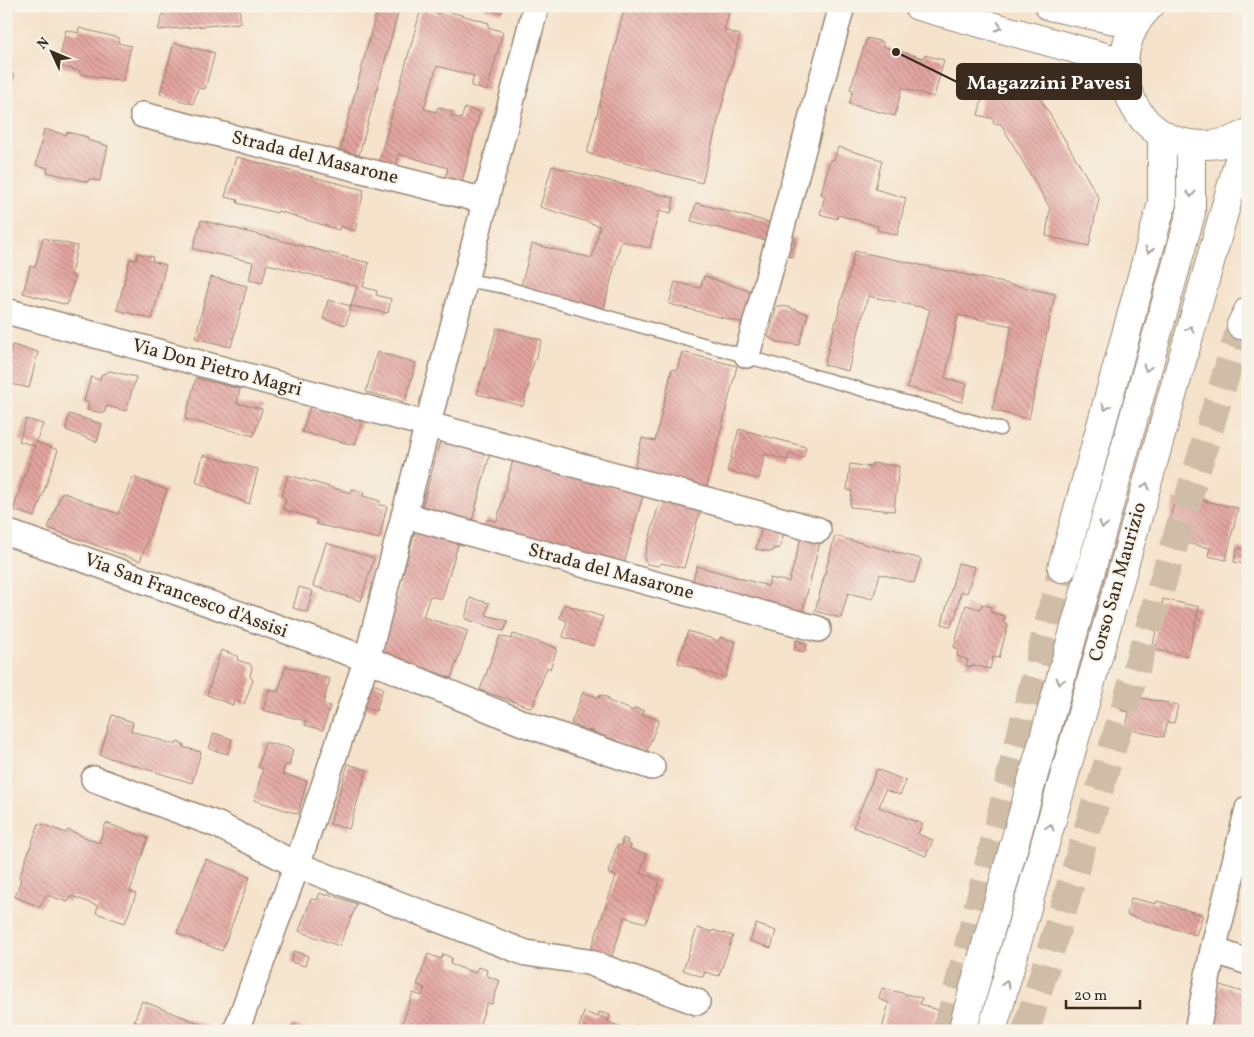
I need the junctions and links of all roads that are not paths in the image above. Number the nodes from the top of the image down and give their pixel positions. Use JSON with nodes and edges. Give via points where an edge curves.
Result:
{"nodes":[{"id":1,"x":536,"y":6,"type":"edge"},
{"id":2,"x":842,"y":6,"type":"edge"},
{"id":3,"x":918,"y":6,"type":"edge"},
{"id":4,"x":1049,"y":6,"type":"edge"},
{"id":5,"x":1142,"y":15,"type":"edge"},
{"id":6,"x":1123,"y":62,"type":"junction"},
{"id":7,"x":143,"y":115,"type":"dead end"},
{"id":8,"x":1247,"y":134,"type":"edge"},
{"id":9,"x":1162,"y":135,"type":"junction"},
{"id":10,"x":1192,"y":146,"type":"junction"},
{"id":11,"x":486,"y":201,"type":"junction"},
{"id":12,"x":466,"y":280,"type":"junction"},
{"id":13,"x":6,"y":310,"type":"edge"},
{"id":14,"x":747,"y":355,"type":"junction"},
{"id":15,"x":428,"y":426,"type":"junction"},
{"id":16,"x":1000,"y":429,"type":"dead end"},
{"id":17,"x":404,"y":515,"type":"junction"},
{"id":18,"x":818,"y":530,"type":"dead end"},
{"id":19,"x":6,"y":532,"type":"edge"},
{"id":20,"x":1062,"y":568,"type":"tunnel mouth"},
{"id":21,"x":818,"y":629,"type":"dead end"},
{"id":22,"x":366,"y":660,"type":"junction"},
{"id":23,"x":652,"y":767,"type":"dead end"},
{"id":24,"x":94,"y":780,"type":"dead end"},
{"id":25,"x":1248,"y":809,"type":"edge"},
{"id":26,"x":297,"y":865,"type":"junction"},
{"id":27,"x":1213,"y":950,"type":"junction"},
{"id":28,"x":1248,"y":962,"type":"edge"},
{"id":29,"x":697,"y":1002,"type":"dead end"},
{"id":30,"x":236,"y":1031,"type":"edge"},
{"id":31,"x":962,"y":1031,"type":"edge"},
{"id":32,"x":992,"y":1031,"type":"edge"},
{"id":33,"x":1197,"y":1031,"type":"edge"}],
"edges":[{"from":1,"to":11,"type":"street"},
{"from":2,"to":14,"type":"street"},
{"from":3,"to":6,"type":"main road","one_way":true},
{"from":4,"to":5,"type":"main road"},
{"from":5,"to":6,"type":"main road","via":[[1126,43]]},
{"from":6,"to":9,"type":"main road","via":[[1125,84],[1133,104],[1145,122]]},
{"from":7,"to":11,"type":"street","name":"Strada del Masarone"},
{"from":8,"to":10,"type":"main road","via":[[1220,145]]},
{"from":32,"to":8,"type":"main road","name":"Corso San Maurizio","one_way":true},
{"from":9,"to":10,"type":"main road"},
{"from":9,"to":20,"type":"main road","one_way":true,"via":[[1162,203]]},
{"from":10,"to":31,"type":"main road","name":"Corso San Maurizio","one_way":true,"via":[[1191,213]]},
{"from":11,"to":12,"type":"street"},
{"from":12,"to":14,"type":"lane","via":[[500,286]]},
{"from":12,"to":15,"type":"street"},
{"from":13,"to":15,"type":"street","name":"Via Don Pietro Magri"},
{"from":14,"to":16,"type":"lane"},
{"from":15,"to":17,"type":"street"},
{"from":15,"to":18,"type":"street"},
{"from":17,"to":21,"type":"street","name":"Strada del Masarone"},
{"from":17,"to":22,"type":"street"},
{"from":19,"to":22,"type":"street","name":"Via San Francesco d'Assisi"},
{"from":22,"to":23,"type":"street","via":[[525,724]]},
{"from":22,"to":26,"type":"street"},
{"from":24,"to":26,"type":"street","via":[[218,824]]},
{"from":25,"to":27,"type":"street"},
{"from":26,"to":29,"type":"street","via":[[526,953],[588,962]]},
{"from":26,"to":30,"type":"street"},
{"from":27,"to":28,"type":"street"},
{"from":27,"to":33,"type":"street"}]}
